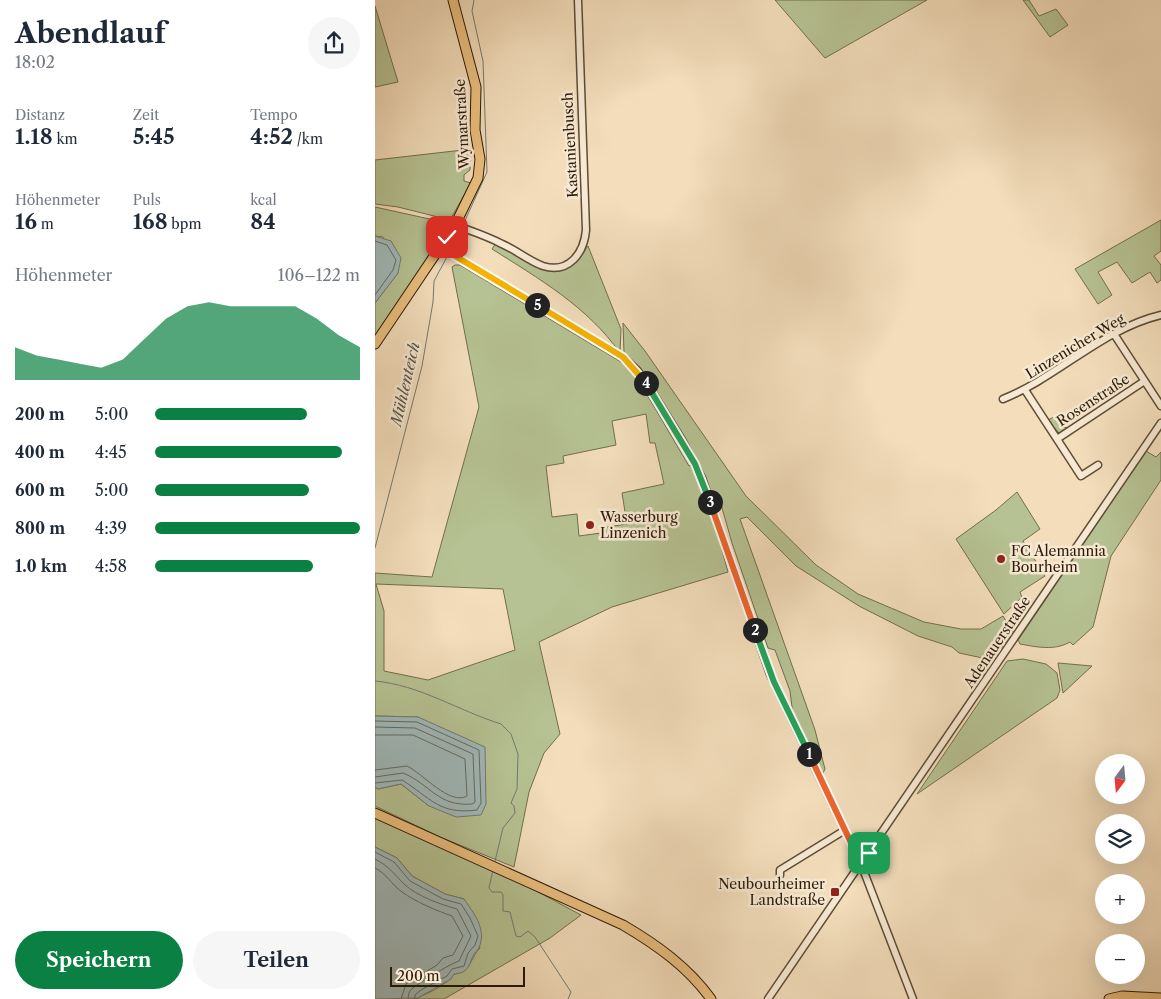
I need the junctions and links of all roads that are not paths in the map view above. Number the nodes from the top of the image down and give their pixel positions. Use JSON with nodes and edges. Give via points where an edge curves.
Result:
{"nodes":[{"id":1,"x":453,"y":0,"type":"edge"},
{"id":2,"x":578,"y":0,"type":"edge"},
{"id":3,"x":455,"y":225,"type":"junction"},
{"id":4,"x":440,"y":247,"type":"junction"},
{"id":5,"x":1161,"y":315,"type":"edge"},
{"id":6,"x":1114,"y":334,"type":"junction"},
{"id":7,"x":375,"y":344,"type":"edge"},
{"id":8,"x":1143,"y":382,"type":"junction"},
{"id":9,"x":1025,"y":390,"type":"junction"},
{"id":10,"x":1003,"y":399,"type":"dead end"},
{"id":11,"x":1161,"y":406,"type":"edge"},
{"id":12,"x":1161,"y":423,"type":"edge"},
{"id":13,"x":1057,"y":439,"type":"junction"},
{"id":14,"x":1098,"y":465,"type":"dead end"},
{"id":15,"x":375,"y":813,"type":"edge"},
{"id":16,"x":845,"y":830,"type":"junction"},
{"id":17,"x":861,"y":864,"type":"junction"},
{"id":18,"x":781,"y":875,"type":"dead end"},
{"id":19,"x":1161,"y":998,"type":"edge"},
{"id":20,"x":711,"y":999,"type":"edge"},
{"id":21,"x":768,"y":999,"type":"edge"},
{"id":22,"x":913,"y":999,"type":"edge"},
{"id":23,"x":1109,"y":999,"type":"edge"}],
"edges":[{"from":1,"to":3,"type":"main road","name":"Wymarstraße","via":[[476,87],[475,130],[480,154],[475,187]]},
{"from":2,"to":3,"type":"street","name":"Kastanienbusch","via":[[585,240],[581,252],[564,266],[550,267]]},
{"from":3,"to":4,"type":"main road","name":"Wymarstraße"},
{"from":4,"to":7,"type":"main road","name":"Wymarstraße"},
{"from":4,"to":16,"type":"street","via":[[623,357],[644,379],[702,478],[770,674]]},
{"from":5,"to":6,"type":"street","name":"Linzenicher Weg"},
{"from":6,"to":8,"type":"street"},
{"from":6,"to":9,"type":"street","name":"Linzenicher Weg"},
{"from":8,"to":11,"type":"street"},
{"from":8,"to":13,"type":"street","name":"Rosenstraße"},
{"from":9,"to":10,"type":"street","name":"Linzenicher Weg"},
{"from":9,"to":13,"type":"street"},
{"from":12,"to":17,"type":"street","name":"Adenauerstraße"},
{"from":13,"to":14,"type":"street","via":[[1081,476]]},
{"from":15,"to":20,"type":"main road","via":[[623,925],[679,963]]},
{"from":16,"to":17,"type":"street"},
{"from":16,"to":18,"type":"street","via":[[781,870]]},
{"from":17,"to":21,"type":"street","name":"Adenauerstraße"},
{"from":17,"to":22,"type":"street"},
{"from":19,"to":23,"type":"main road","via":[[1122,996]]}]}
